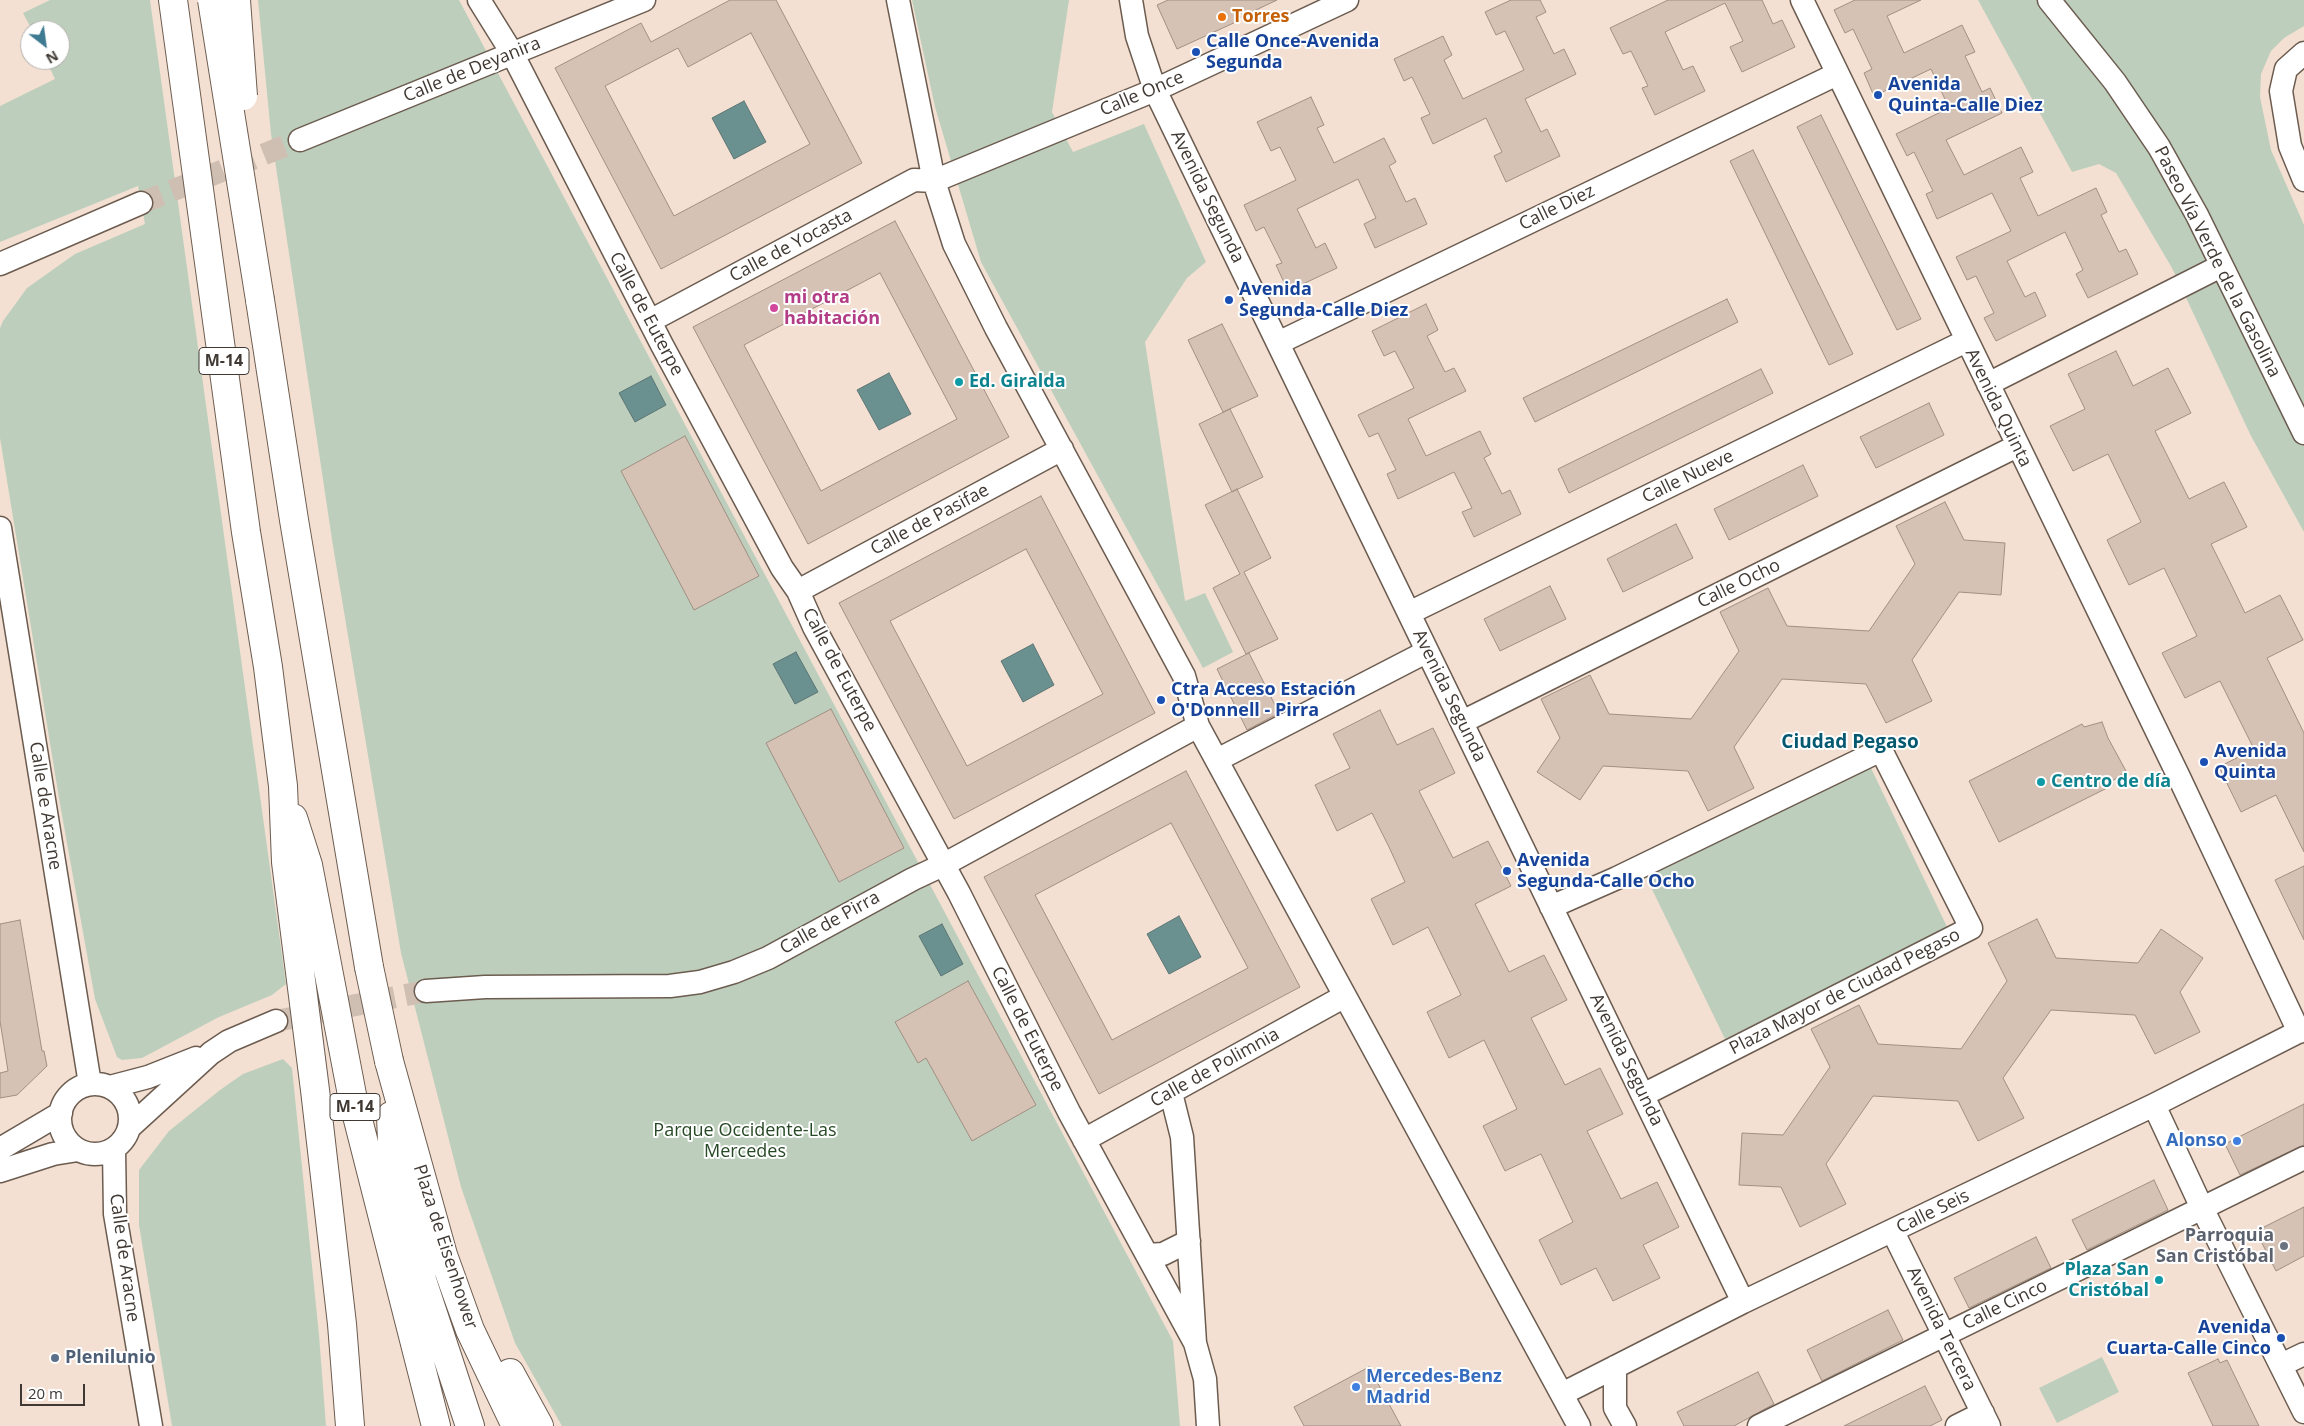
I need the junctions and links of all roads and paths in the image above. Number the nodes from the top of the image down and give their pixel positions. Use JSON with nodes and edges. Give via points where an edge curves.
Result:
{"nodes":[{"id":1,"x":173,"y":0,"type":"edge"},
{"id":2,"x":212,"y":0,"type":"edge"},
{"id":3,"x":236,"y":0,"type":"edge"},
{"id":4,"x":479,"y":0,"type":"edge"},
{"id":5,"x":644,"y":0,"type":"edge"},
{"id":6,"x":898,"y":0,"type":"edge"},
{"id":7,"x":1131,"y":0,"type":"edge"},
{"id":8,"x":1348,"y":0,"type":"edge"},
{"id":9,"x":1802,"y":0,"type":"edge"},
{"id":10,"x":2050,"y":0,"type":"edge"},
{"id":11,"x":512,"y":53,"type":"junction"},
{"id":12,"x":2304,"y":53,"type":"edge"},
{"id":13,"x":1837,"y":74,"type":"junction"},
{"id":14,"x":1155,"y":90,"type":"junction"},
{"id":15,"x":300,"y":140,"type":"tunnel mouth"},
{"id":16,"x":2304,"y":180,"type":"edge"},
{"id":17,"x":934,"y":181,"type":"junction"},
{"id":18,"x":141,"y":203,"type":"tunnel mouth"},
{"id":19,"x":0,"y":264,"type":"edge"},
{"id":20,"x":2222,"y":266,"type":"junction"},
{"id":21,"x":260,"y":300,"type":"junction"},
{"id":22,"x":650,"y":321,"type":"junction"},
{"id":23,"x":1966,"y":341,"type":"junction"},
{"id":24,"x":1278,"y":343,"type":"junction"},
{"id":25,"x":1988,"y":384,"type":"junction"},
{"id":26,"x":2304,"y":433,"type":"edge"},
{"id":27,"x":2017,"y":446,"type":"junction"},
{"id":28,"x":1062,"y":449,"type":"junction"},
{"id":29,"x":0,"y":528,"type":"edge"},
{"id":30,"x":798,"y":590,"type":"junction"},
{"id":31,"x":1409,"y":613,"type":"junction"},
{"id":32,"x":1426,"y":652,"type":"junction"},
{"id":33,"x":1462,"y":722,"type":"junction"},
{"id":34,"x":1198,"y":726,"type":"junction"},
{"id":35,"x":1217,"y":760,"type":"junction"},
{"id":36,"x":283,"y":786,"type":"junction"},
{"id":37,"x":943,"y":865,"type":"junction"},
{"id":38,"x":1552,"y":907,"type":"junction"},
{"id":39,"x":426,"y":991,"type":"tunnel mouth"},
{"id":40,"x":1345,"y":996,"type":"junction"},
{"id":41,"x":276,"y":1021,"type":"tunnel mouth"},
{"id":42,"x":2301,"y":1031,"type":"edge"},
{"id":43,"x":211,"y":1053,"type":"junction"},
{"id":44,"x":389,"y":1061,"type":"junction"},
{"id":45,"x":100,"y":1085,"type":"junction"},
{"id":46,"x":1171,"y":1093,"type":"junction"},
{"id":47,"x":1643,"y":1094,"type":"junction"},
{"id":48,"x":2154,"y":1105,"type":"junction"},
{"id":49,"x":61,"y":1113,"type":"junction"},
{"id":50,"x":130,"y":1127,"type":"junction"},
{"id":51,"x":1084,"y":1140,"type":"junction"},
{"id":52,"x":0,"y":1149,"type":"edge"},
{"id":53,"x":114,"y":1149,"type":"junction"},
{"id":54,"x":78,"y":1150,"type":"junction"},
{"id":55,"x":2304,"y":1158,"type":"edge"},
{"id":56,"x":0,"y":1172,"type":"edge"},
{"id":57,"x":2202,"y":1208,"type":"junction"},
{"id":58,"x":1893,"y":1232,"type":"junction"},
{"id":59,"x":1190,"y":1241,"type":"junction"},
{"id":60,"x":443,"y":1255,"type":"junction"},
{"id":61,"x":1147,"y":1255,"type":"junction"},
{"id":62,"x":1743,"y":1302,"type":"junction"},
{"id":63,"x":1944,"y":1335,"type":"junction"},
{"id":64,"x":1195,"y":1343,"type":"junction"},
{"id":65,"x":2304,"y":1354,"type":"edge"},
{"id":66,"x":2281,"y":1365,"type":"junction"},
{"id":67,"x":1615,"y":1367,"type":"junction"},
{"id":68,"x":1562,"y":1394,"type":"junction"},
{"id":69,"x":2304,"y":1412,"type":"edge"},
{"id":70,"x":1986,"y":1419,"type":"edge"},
{"id":71,"x":151,"y":1426,"type":"edge"},
{"id":72,"x":350,"y":1426,"type":"edge"},
{"id":73,"x":436,"y":1426,"type":"edge"},
{"id":74,"x":470,"y":1426,"type":"edge"},
{"id":75,"x":516,"y":1426,"type":"edge"},
{"id":76,"x":539,"y":1426,"type":"edge"},
{"id":77,"x":1208,"y":1426,"type":"edge"},
{"id":78,"x":1580,"y":1426,"type":"edge"},
{"id":79,"x":1625,"y":1426,"type":"edge"},
{"id":80,"x":1759,"y":1426,"type":"edge"},
{"id":81,"x":1956,"y":1426,"type":"edge"}],
"edges":[{"from":1,"to":36,"type":"highway","number":"M-14"},
{"from":2,"to":21,"type":"highway","number":"M-14","bridge":true},
{"from":3,"to":21,"type":"highway","bridge":true},
{"from":4,"to":11,"type":"street","name":"Calle de Euterpe"},
{"from":5,"to":11,"type":"street","name":"Calle de Deyanira"},
{"from":6,"to":17,"type":"street"},
{"from":7,"to":14,"type":"street","name":"Avenida Segunda","via":[[1137,36]]},
{"from":8,"to":14,"type":"street","name":"Calle Once"},
{"from":9,"to":13,"type":"street","name":"Avenida Quinta"},
{"from":10,"to":20,"type":"street","name":"Paseo Vía Verde de la Gasolina","via":[[2115,82],[2158,147]]},
{"from":11,"to":15,"type":"street","name":"Calle de Deyanira"},
{"from":11,"to":22,"type":"street","name":"Calle de Euterpe"},
{"from":12,"to":16,"type":"street","via":[[2286,70],[2281,91],[2290,146]]},
{"from":13,"to":23,"type":"street","name":"Avenida Quinta"},
{"from":13,"to":24,"type":"street","name":"Calle Diez"},
{"from":14,"to":17,"type":"street","name":"Calle Once"},
{"from":14,"to":24,"type":"street","name":"Avenida Segunda"},
{"from":17,"to":22,"type":"street","name":"Calle de Yocasta","via":[[914,180]]},
{"from":17,"to":28,"type":"street","via":[[954,244]]},
{"from":18,"to":19,"type":"street"},
{"from":20,"to":25,"type":"street"},
{"from":20,"to":26,"type":"street","name":"Paseo Vía Verde de la Gasolina"},
{"from":21,"to":44,"type":"highway","number":"M-14","bridge":true,"via":[[369,967]]},
{"from":22,"to":30,"type":"street","name":"Calle de Euterpe","via":[[782,568]]},
{"from":23,"to":25,"type":"street","name":"Avenida Quinta"},
{"from":23,"to":31,"type":"street","name":"Calle Nueve"},
{"from":24,"to":31,"type":"street","name":"Avenida Segunda"},
{"from":25,"to":27,"type":"street","name":"Avenida Quinta"},
{"from":27,"to":33,"type":"street","name":"Calle Ocho"},
{"from":27,"to":42,"type":"street","name":"Avenida Quinta"},
{"from":28,"to":30,"type":"street","name":"Calle de Pasifae"},
{"from":28,"to":34,"type":"street","via":[[1184,676]]},
{"from":29,"to":45,"type":"street","name":"Calle de Aracne"},
{"from":30,"to":37,"type":"street","name":"Calle de Euterpe","via":[[814,627]]},
{"from":31,"to":32,"type":"street","name":"Avenida Segunda"},
{"from":32,"to":33,"type":"street","name":"Avenida Segunda"},
{"from":32,"to":35,"type":"street"},
{"from":33,"to":38,"type":"street","name":"Avenida Segunda"},
{"from":34,"to":35,"type":"street"},
{"from":34,"to":37,"type":"street","name":"Calle de Pirra"},
{"from":35,"to":40,"type":"street"},
{"from":36,"to":72,"type":"highway","via":[[286,862],[342,1324]]},
{"from":36,"to":73,"type":"highway","number":"M-14","via":[[308,864],[353,1100]]},
{"from":37,"to":39,"type":"street","name":"Calle de Pirra","via":[[768,958],[700,982],[670,986],[485,987]]},
{"from":37,"to":51,"type":"street","name":"Calle de Euterpe"},
{"from":38,"to":47,"type":"street","name":"Avenida Segunda"},
{"from":38,"to":47,"type":"street","name":"Plaza Mayor de Ciudad Pegaso","via":[[1881,750],[1971,928]]},
{"from":40,"to":46,"type":"street","name":"Calle de Polimnia"},
{"from":40,"to":68,"type":"street"},
{"from":41,"to":43,"type":"street","via":[[229,1041]]},
{"from":42,"to":48,"type":"street","name":"Calle Seis"},
{"from":43,"to":45,"type":"street","via":[[148,1077]]},
{"from":43,"to":50,"type":"street"},
{"from":44,"to":60,"type":"highway","name":"Plaza de Eisenhower"},
{"from":44,"to":74,"type":"highway","number":"M-14","via":[[392,1141],[422,1280]]},
{"from":45,"to":49,"type":"street","via":[[82,1086],[70,1095]]},
{"from":45,"to":50,"type":"street","via":[[120,1093],[131,1115]]},
{"from":46,"to":51,"type":"street","name":"Calle de Polimnia"},
{"from":46,"to":59,"type":"street","name":"Calle de Euterpe","via":[[1182,1137]]},
{"from":47,"to":62,"type":"street","name":"Avenida Segunda"},
{"from":48,"to":57,"type":"street"},
{"from":48,"to":58,"type":"street","name":"Calle Seis"},
{"from":49,"to":52,"type":"street"},
{"from":49,"to":54,"type":"street","via":[[64,1134]]},
{"from":50,"to":53,"type":"street","via":[[127,1136]]},
{"from":51,"to":61,"type":"street","name":"Calle de Euterpe"},
{"from":53,"to":54,"type":"street","via":[[91,1154]]},
{"from":53,"to":71,"type":"street","name":"Calle de Aracne","via":[[115,1214]]},
{"from":54,"to":56,"type":"street","via":[[53,1154]]},
{"from":55,"to":57,"type":"street","name":"Calle Cinco"},
{"from":57,"to":63,"type":"street","name":"Calle Cinco"},
{"from":57,"to":66,"type":"street"},
{"from":58,"to":62,"type":"street","name":"Calle Seis"},
{"from":58,"to":63,"type":"street","name":"Avenida Tercera"},
{"from":59,"to":61,"type":"street","via":[[1163,1254]]},
{"from":59,"to":64,"type":"street","name":"Calle de Euterpe"},
{"from":60,"to":75,"type":"highway","name":"Plaza de Eisenhower","via":[[470,1330]]},
{"from":60,"to":76,"type":"highway"},
{"from":61,"to":64,"type":"street","name":"Calle de Euterpe"},
{"from":62,"to":67,"type":"street","name":"Calle Seis"},
{"from":63,"to":70,"type":"street","name":"Avenida Tercera"},
{"from":63,"to":80,"type":"street","name":"Calle Cinco"},
{"from":64,"to":77,"type":"street","name":"Calle de Euterpe","via":[[1205,1379]]},
{"from":65,"to":66,"type":"street"},
{"from":66,"to":69,"type":"street"},
{"from":67,"to":68,"type":"street","name":"Calle Seis"},
{"from":67,"to":79,"type":"street","via":[[1615,1408]]},
{"from":68,"to":78,"type":"street"},
{"from":70,"to":81,"type":"street"}]}
